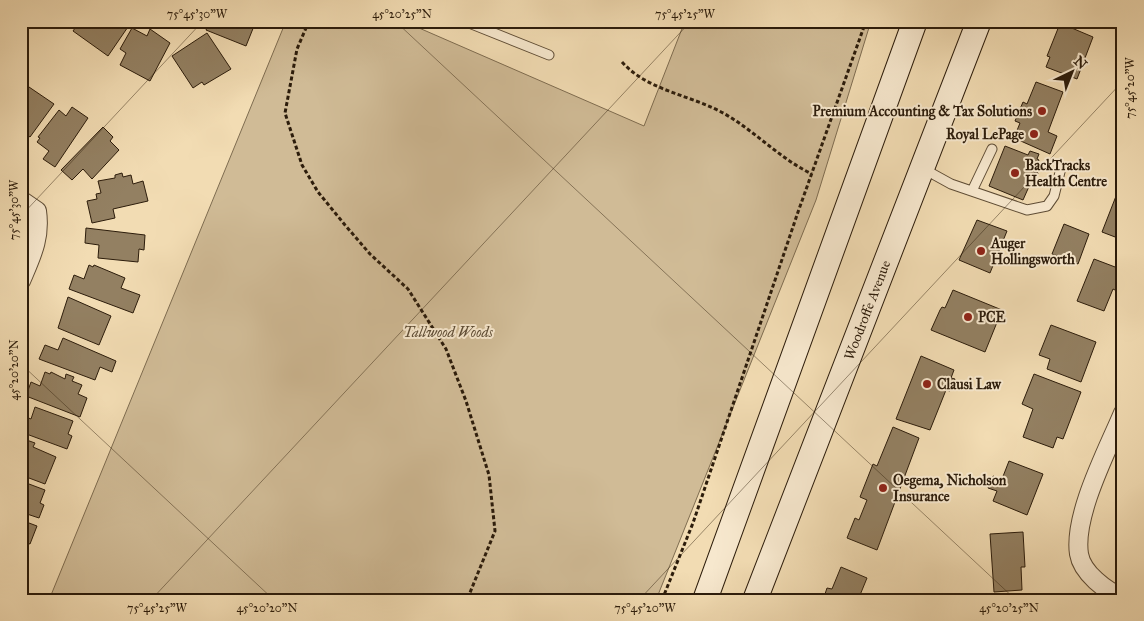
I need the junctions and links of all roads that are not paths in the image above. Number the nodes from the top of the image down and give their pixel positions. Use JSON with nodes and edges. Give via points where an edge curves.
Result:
{"nodes":[{"id":1,"x":464,"y":21,"type":"edge"},
{"id":2,"x":915,"y":21,"type":"edge"},
{"id":3,"x":979,"y":21,"type":"edge"},
{"id":4,"x":549,"y":56,"type":"dead end"},
{"id":5,"x":992,"y":149,"type":"dead end"},
{"id":6,"x":922,"y":168,"type":"junction"},
{"id":7,"x":1061,"y":168,"type":"dead end"},
{"id":8,"x":972,"y":191,"type":"junction"},
{"id":9,"x":21,"y":200,"type":"edge"},
{"id":10,"x":21,"y":281,"type":"edge"},
{"id":11,"x":1123,"y":412,"type":"edge"},
{"id":12,"x":1123,"y":598,"type":"edge"},
{"id":13,"x":705,"y":600,"type":"edge"},
{"id":14,"x":755,"y":600,"type":"edge"}],
"edges":[{"from":1,"to":4,"type":"lane"},
{"from":2,"to":13,"type":"main road"},
{"from":3,"to":6,"type":"main road","name":"Woodroffe Avenue"},
{"from":5,"to":8,"type":"lane"},
{"from":6,"to":8,"type":"lane"},
{"from":6,"to":14,"type":"main road","name":"Woodroffe Avenue"},
{"from":7,"to":8,"type":"lane","via":[[1054,196],[1047,206],[1026,210]]},
{"from":9,"to":10,"type":"street","via":[[37,211],[40,228]]},
{"from":11,"to":12,"type":"street","via":[[1085,503],[1078,554],[1090,575],[1110,593]]}]}
